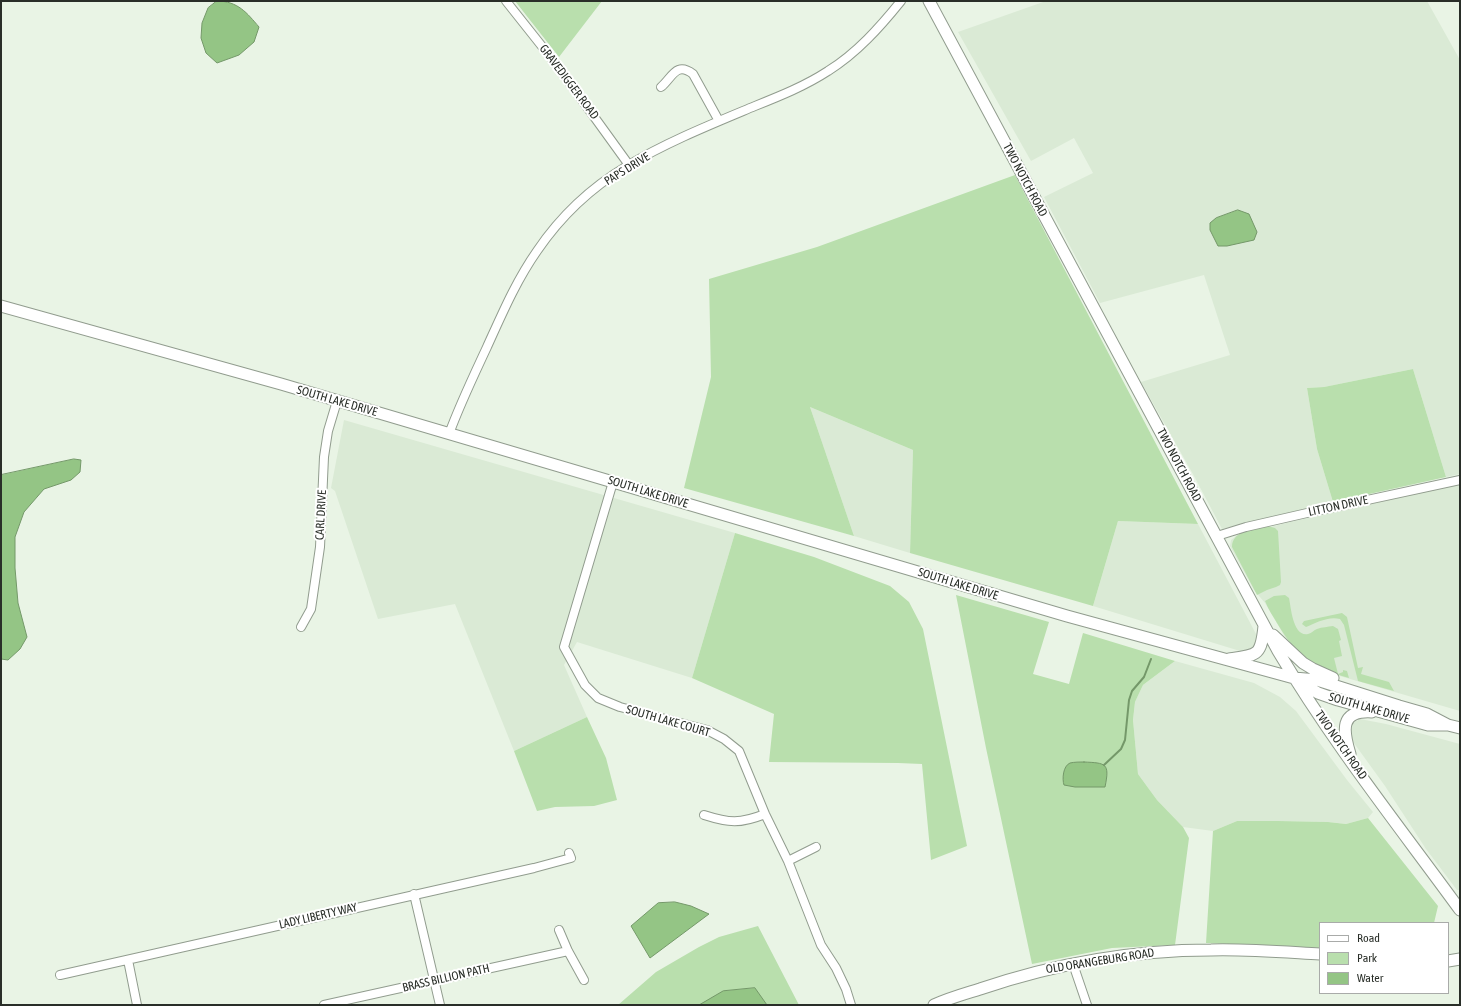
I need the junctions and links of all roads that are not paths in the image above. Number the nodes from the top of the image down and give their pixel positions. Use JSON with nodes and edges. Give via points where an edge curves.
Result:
{"nodes":[{"id":1,"x":506,"y":1,"type":"edge"},
{"id":2,"x":901,"y":1,"type":"edge"},
{"id":3,"x":929,"y":1,"type":"edge"},
{"id":4,"x":661,"y":87,"type":"dead end"},
{"id":5,"x":719,"y":121,"type":"junction"},
{"id":6,"x":629,"y":165,"type":"junction"},
{"id":7,"x":1,"y":306,"type":"edge"},
{"id":8,"x":337,"y":401,"type":"junction"},
{"id":9,"x":449,"y":434,"type":"junction"},
{"id":10,"x":1460,"y":480,"type":"edge"},
{"id":11,"x":613,"y":482,"type":"junction"},
{"id":12,"x":1217,"y":536,"type":"junction"},
{"id":13,"x":1264,"y":626,"type":"junction"},
{"id":14,"x":301,"y":627,"type":"dead end"},
{"id":15,"x":1225,"y":660,"type":"junction"},
{"id":16,"x":1294,"y":678,"type":"junction"},
{"id":17,"x":1354,"y":692,"type":"junction"},
{"id":18,"x":1391,"y":714,"type":"junction"},
{"id":19,"x":1448,"y":725,"type":"junction"},
{"id":20,"x":1460,"y":728,"type":"edge"},
{"id":21,"x":1353,"y":764,"type":"junction"},
{"id":22,"x":765,"y":814,"type":"junction"},
{"id":23,"x":704,"y":815,"type":"dead end"},
{"id":24,"x":816,"y":847,"type":"dead end"},
{"id":25,"x":569,"y":853,"type":"dead end"},
{"id":26,"x":788,"y":861,"type":"junction"},
{"id":27,"x":414,"y":894,"type":"junction"},
{"id":28,"x":1460,"y":910,"type":"edge"},
{"id":29,"x":559,"y":930,"type":"dead end"},
{"id":30,"x":568,"y":951,"type":"junction"},
{"id":31,"x":1319,"y":954,"type":"edge"},
{"id":32,"x":1460,"y":958,"type":"edge"},
{"id":33,"x":128,"y":960,"type":"junction"},
{"id":34,"x":1449,"y":962,"type":"edge"},
{"id":35,"x":1449,"y":962,"type":"edge"},
{"id":36,"x":1460,"y":963,"type":"edge"},
{"id":37,"x":1073,"y":964,"type":"junction"},
{"id":38,"x":60,"y":975,"type":"dead end"},
{"id":39,"x":434,"y":980,"type":"junction"},
{"id":40,"x":584,"y":980,"type":"dead end"},
{"id":41,"x":336,"y":1004,"type":"edge"},
{"id":42,"x":137,"y":1005,"type":"edge"},
{"id":43,"x":324,"y":1005,"type":"edge"},
{"id":44,"x":440,"y":1005,"type":"edge"},
{"id":45,"x":851,"y":1005,"type":"edge"},
{"id":46,"x":934,"y":1005,"type":"edge"},
{"id":47,"x":1087,"y":1005,"type":"edge"}],
"edges":[{"from":1,"to":6,"type":"street","name":"GRAVEDIGGER ROAD","via":[[556,64]]},
{"from":2,"to":5,"type":"street","name":"PAPS DRIVE","via":[[872,36],[830,70],[797,88]]},
{"from":3,"to":12,"type":"main road","name":"TWO NOTCH ROAD"},
{"from":4,"to":5,"type":"street","via":[[675,71],[688,70],[693,74]]},
{"from":5,"to":6,"type":"street","name":"PAPS DRIVE"},
{"from":6,"to":9,"type":"street","name":"PAPS DRIVE","via":[[607,179],[569,212],[537,250],[508,301]]},
{"from":7,"to":8,"type":"main road","name":"SOUTH LAKE DRIVE"},
{"from":8,"to":9,"type":"main road","name":"SOUTH LAKE DRIVE"},
{"from":8,"to":14,"type":"street","name":"CARL DRIVE","via":[[328,431],[324,458],[319,554],[312,609]]},
{"from":9,"to":11,"type":"main road","name":"SOUTH LAKE DRIVE"},
{"from":10,"to":12,"type":"street","name":"LITTON DRIVE","via":[[1241,528]]},
{"from":11,"to":15,"type":"main road","name":"SOUTH LAKE DRIVE"},
{"from":11,"to":22,"type":"street","name":"SOUTH LAKE COURT","via":[[564,647],[585,685],[598,698],[620,707],[707,730],[739,751]]},
{"from":12,"to":13,"type":"main road","name":"TWO NOTCH ROAD"},
{"from":13,"to":15,"type":"main road","via":[[1262,644],[1258,652]]},
{"from":13,"to":16,"type":"main road","name":"TWO NOTCH ROAD"},
{"from":13,"to":17,"type":"main road","via":[[1303,663],[1343,683]]},
{"from":15,"to":16,"type":"main road","name":"SOUTH LAKE DRIVE"},
{"from":16,"to":17,"type":"main road","name":"SOUTH LAKE DRIVE","via":[[1317,680]]},
{"from":16,"to":18,"type":"main road","name":"SOUTH LAKE DRIVE","via":[[1318,693]]},
{"from":16,"to":21,"type":"main road","name":"TWO NOTCH ROAD"},
{"from":17,"to":19,"type":"main road","name":"SOUTH LAKE DRIVE","via":[[1427,714]]},
{"from":18,"to":19,"type":"main road","name":"SOUTH LAKE DRIVE","via":[[1428,725]]},
{"from":18,"to":21,"type":"main road","via":[[1362,712],[1348,718],[1345,736]]},
{"from":19,"to":20,"type":"main road","name":"SOUTH LAKE DRIVE"},
{"from":21,"to":28,"type":"main road","name":"TWO NOTCH ROAD"},
{"from":22,"to":23,"type":"street","via":[[729,822]]},
{"from":22,"to":26,"type":"street","name":"SOUTH LAKE COURT"},
{"from":24,"to":26,"type":"street"},
{"from":25,"to":27,"type":"street","name":"LADY LIBERTY WAY","via":[[571,858],[534,868]]},
{"from":26,"to":45,"type":"street","name":"SOUTH LAKE COURT","via":[[821,945],[836,968]]},
{"from":27,"to":33,"type":"street","name":"LADY LIBERTY WAY"},
{"from":27,"to":39,"type":"street"},
{"from":29,"to":30,"type":"street"},
{"from":30,"to":39,"type":"street","name":"BRASS BILLION PATH"},
{"from":30,"to":40,"type":"street"},
{"from":31,"to":37,"type":"main road","name":"OLD ORANGEBURG ROAD","via":[[1191,950],[1136,954]]},
{"from":32,"to":34,"type":"main road"},
{"from":33,"to":38,"type":"street","name":"LADY LIBERTY WAY"},
{"from":33,"to":42,"type":"street"},
{"from":35,"to":36,"type":"main road"},
{"from":37,"to":46,"type":"main road","name":"OLD ORANGEBURG ROAD","via":[[1003,981]]},
{"from":37,"to":47,"type":"street"},
{"from":39,"to":41,"type":"street","name":"BRASS BILLION PATH"},
{"from":39,"to":44,"type":"street"},
{"from":41,"to":43,"type":"street","name":"BRASS BILLION PATH"}]}
